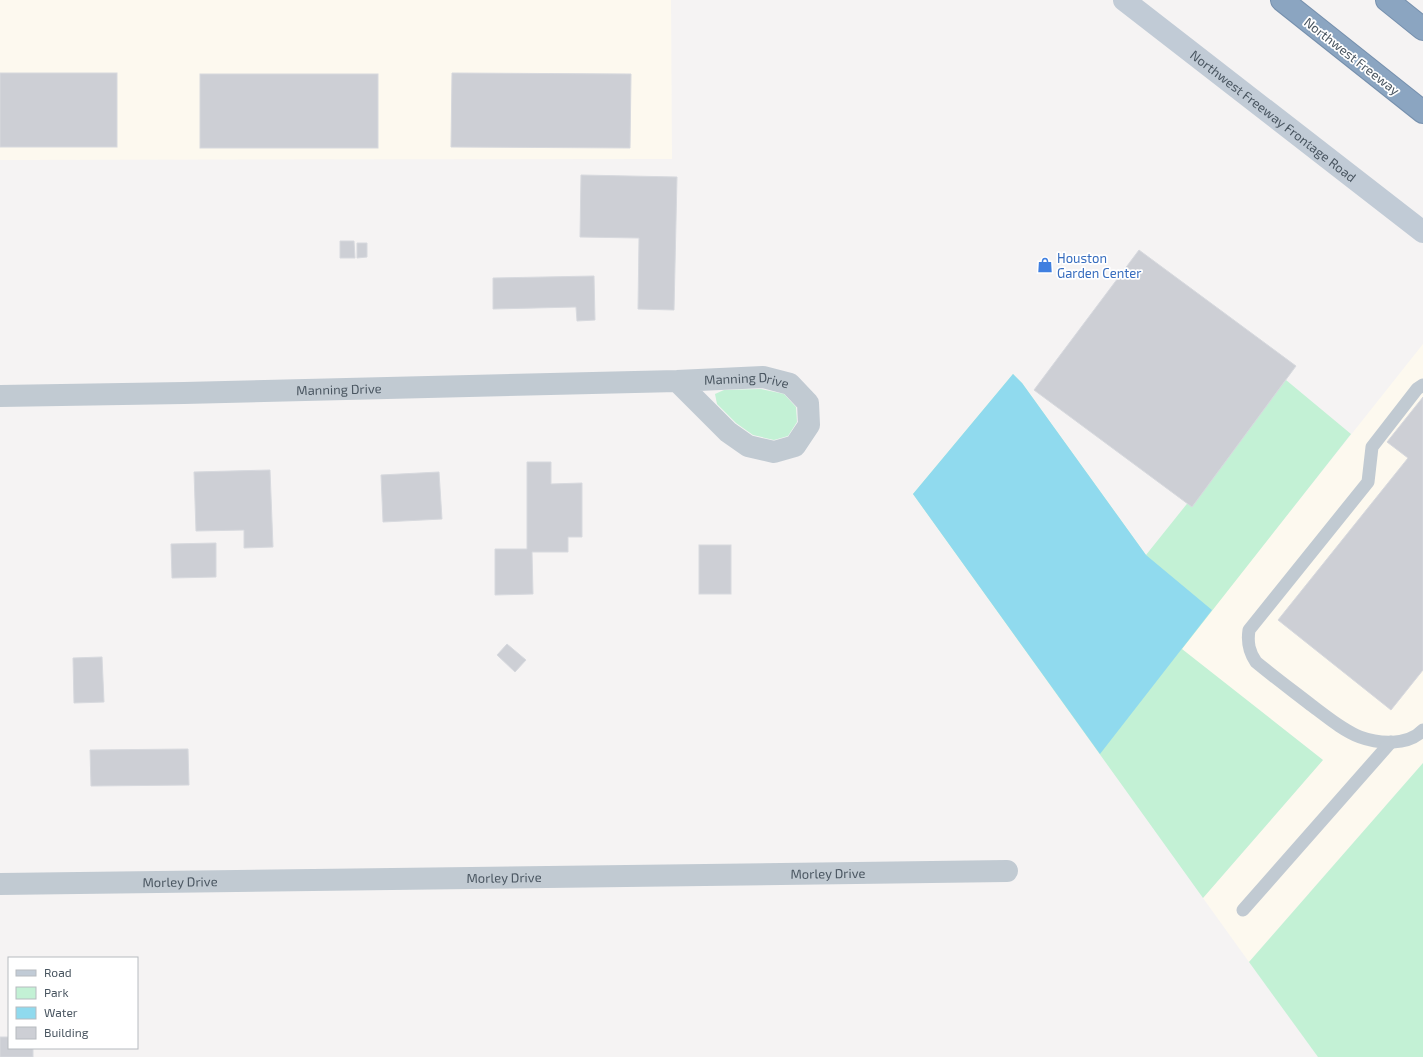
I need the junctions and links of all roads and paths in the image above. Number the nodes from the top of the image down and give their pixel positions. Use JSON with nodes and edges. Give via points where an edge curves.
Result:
{"nodes":[{"id":1,"x":1124,"y":0,"type":"edge"},
{"id":2,"x":1282,"y":0,"type":"edge"},
{"id":3,"x":1386,"y":0,"type":"edge"},
{"id":4,"x":1423,"y":29,"type":"edge"},
{"id":5,"x":1423,"y":112,"type":"edge"},
{"id":6,"x":1423,"y":232,"type":"edge"},
{"id":7,"x":677,"y":381,"type":"junction"},
{"id":8,"x":1423,"y":385,"type":"edge"},
{"id":9,"x":0,"y":396,"type":"edge"},
{"id":10,"x":1423,"y":730,"type":"edge"},
{"id":11,"x":1391,"y":742,"type":"junction"},
{"id":12,"x":1007,"y":871,"type":"dead end"},
{"id":13,"x":0,"y":884,"type":"edge"},
{"id":14,"x":1243,"y":910,"type":"dead end"}],
"edges":[{"from":1,"to":6,"type":"main road","name":"Northwest Freeway Frontage Road"},
{"from":2,"to":5,"type":"highway","name":"Northwest Freeway"},
{"from":3,"to":4,"type":"highway"},
{"from":7,"to":7,"type":"street","name":"Manning Drive","via":[[763,377],[790,384],[808,403],[809,425],[795,446],[774,452],[748,446],[728,432]]},
{"from":7,"to":9,"type":"street","name":"Manning Drive"},
{"from":8,"to":11,"type":"lane","via":[[1417,389],[1372,446],[1368,482],[1249,630],[1247,639],[1250,653],[1256,662],[1332,721],[1359,736]]},
{"from":10,"to":11,"type":"lane","via":[[1406,740]]},
{"from":11,"to":14,"type":"lane"},
{"from":12,"to":13,"type":"street","name":"Morley Drive"}]}
